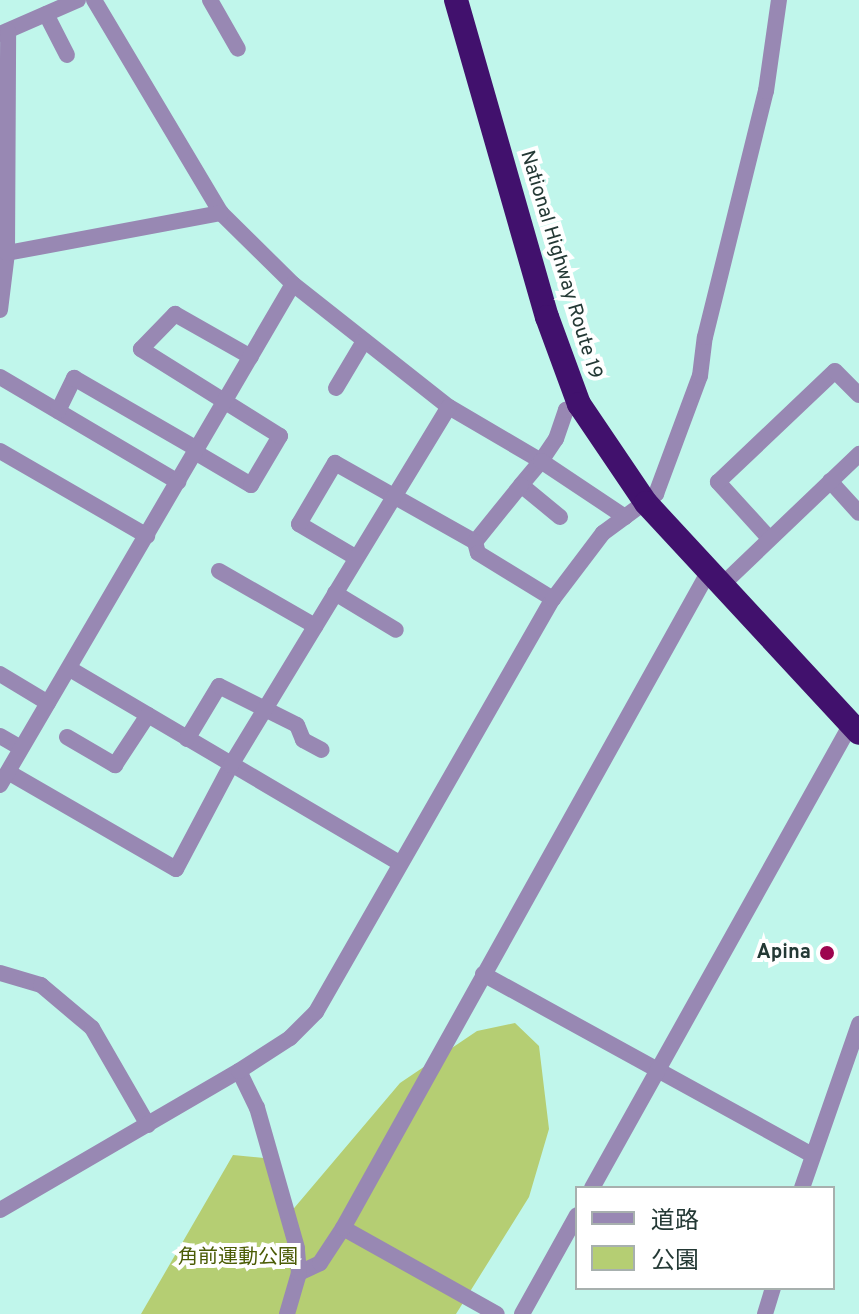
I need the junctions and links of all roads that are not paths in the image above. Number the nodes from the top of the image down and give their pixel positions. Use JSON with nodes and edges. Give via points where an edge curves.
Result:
{"nodes":[{"id":1,"x":78,"y":0,"type":"edge"},
{"id":2,"x":94,"y":0,"type":"edge"},
{"id":3,"x":456,"y":0,"type":"edge"},
{"id":4,"x":779,"y":0,"type":"edge"},
{"id":5,"x":216,"y":2,"type":"edge"},
{"id":6,"x":46,"y":14,"type":"junction"},
{"id":7,"x":4,"y":32,"type":"edge"},
{"id":8,"x":238,"y":49,"type":"dead end"},
{"id":9,"x":67,"y":55,"type":"dead end"},
{"id":10,"x":221,"y":213,"type":"junction"},
{"id":11,"x":4,"y":257,"type":"edge"},
{"id":12,"x":293,"y":284,"type":"junction"},
{"id":13,"x":0,"y":310,"type":"edge"},
{"id":14,"x":364,"y":341,"type":"junction"},
{"id":15,"x":251,"y":357,"type":"junction"},
{"id":16,"x":0,"y":377,"type":"edge"},
{"id":17,"x":336,"y":388,"type":"dead end"},
{"id":18,"x":859,"y":395,"type":"edge"},
{"id":19,"x":224,"y":401,"type":"junction"},
{"id":20,"x":579,"y":404,"type":"junction"},
{"id":21,"x":449,"y":407,"type":"junction"},
{"id":22,"x":58,"y":411,"type":"junction"},
{"id":23,"x":0,"y":451,"type":"edge"},
{"id":24,"x":196,"y":451,"type":"junction"},
{"id":25,"x":859,"y":454,"type":"edge"},
{"id":26,"x":541,"y":461,"type":"junction"},
{"id":27,"x":830,"y":481,"type":"junction"},
{"id":28,"x":178,"y":482,"type":"junction"},
{"id":29,"x":521,"y":485,"type":"junction"},
{"id":30,"x":392,"y":495,"type":"junction"},
{"id":31,"x":646,"y":503,"type":"junction"},
{"id":32,"x":859,"y":513,"type":"edge"},
{"id":33,"x":560,"y":517,"type":"dead end"},
{"id":34,"x":625,"y":517,"type":"junction"},
{"id":35,"x":147,"y":536,"type":"junction"},
{"id":36,"x":769,"y":538,"type":"junction"},
{"id":37,"x":475,"y":542,"type":"junction"},
{"id":38,"x":355,"y":557,"type":"junction"},
{"id":39,"x":219,"y":571,"type":"dead end"},
{"id":40,"x":715,"y":578,"type":"junction"},
{"id":41,"x":335,"y":593,"type":"junction"},
{"id":42,"x":553,"y":599,"type":"junction"},
{"id":43,"x":315,"y":626,"type":"junction"},
{"id":44,"x":396,"y":630,"type":"dead end"},
{"id":45,"x":70,"y":669,"type":"junction"},
{"id":46,"x":0,"y":674,"type":"edge"},
{"id":47,"x":48,"y":703,"type":"junction"},
{"id":48,"x":266,"y":708,"type":"junction"},
{"id":49,"x":148,"y":715,"type":"junction"},
{"id":50,"x":855,"y":728,"type":"edge"},
{"id":51,"x":0,"y":736,"type":"edge"},
{"id":52,"x":67,"y":737,"type":"dead end"},
{"id":53,"x":187,"y":739,"type":"junction"},
{"id":54,"x":21,"y":748,"type":"junction"},
{"id":55,"x":322,"y":750,"type":"dead end"},
{"id":56,"x":231,"y":765,"type":"junction"},
{"id":57,"x":4,"y":778,"type":"edge"},
{"id":58,"x":399,"y":863,"type":"junction"},
{"id":59,"x":0,"y":973,"type":"edge"},
{"id":60,"x":483,"y":974,"type":"junction"},
{"id":61,"x":859,"y":1024,"type":"edge"},
{"id":62,"x":239,"y":1071,"type":"junction"},
{"id":63,"x":657,"y":1071,"type":"junction"},
{"id":64,"x":148,"y":1125,"type":"junction"},
{"id":65,"x":811,"y":1154,"type":"junction"},
{"id":66,"x":593,"y":1186,"type":"edge"},
{"id":67,"x":803,"y":1186,"type":"edge"},
{"id":68,"x":0,"y":1210,"type":"edge"},
{"id":69,"x":575,"y":1219,"type":"edge"},
{"id":70,"x":343,"y":1228,"type":"junction"},
{"id":71,"x":299,"y":1273,"type":"junction"},
{"id":72,"x":772,"y":1290,"type":"edge"},
{"id":73,"x":295,"y":1311,"type":"edge"},
{"id":74,"x":497,"y":1314,"type":"edge"},
{"id":75,"x":522,"y":1314,"type":"edge"},
{"id":76,"x":765,"y":1314,"type":"edge"}],
"edges":[{"from":1,"to":6,"type":"street"},
{"from":2,"to":10,"type":"street"},
{"from":3,"to":20,"type":"highway","name":"National Highway Route 19","via":[[547,317]]},
{"from":4,"to":31,"type":"street","via":[[766,91],[700,376],[682,433],[656,494]]},
{"from":5,"to":8,"type":"street"},
{"from":6,"to":7,"type":"street"},
{"from":6,"to":9,"type":"street"},
{"from":7,"to":11,"type":"street"},
{"from":10,"to":11,"type":"street"},
{"from":10,"to":12,"type":"street"},
{"from":11,"to":13,"type":"street"},
{"from":12,"to":14,"type":"street"},
{"from":12,"to":15,"type":"street"},
{"from":14,"to":17,"type":"street"},
{"from":14,"to":21,"type":"street"},
{"from":15,"to":19,"type":"street"},
{"from":15,"to":19,"type":"street","via":[[175,314],[141,349]]},
{"from":16,"to":22,"type":"street"},
{"from":18,"to":36,"type":"street","via":[[835,371],[718,482]]},
{"from":19,"to":24,"type":"street"},
{"from":19,"to":24,"type":"street","via":[[280,436],[251,485]]},
{"from":20,"to":26,"type":"street","via":[[566,410]]},
{"from":20,"to":31,"type":"highway","name":"National Highway Route 19"},
{"from":21,"to":26,"type":"street"},
{"from":21,"to":30,"type":"street"},
{"from":22,"to":24,"type":"street","via":[[74,378]]},
{"from":22,"to":28,"type":"street"},
{"from":23,"to":35,"type":"street"},
{"from":24,"to":28,"type":"street"},
{"from":25,"to":27,"type":"street"},
{"from":26,"to":29,"type":"street"},
{"from":26,"to":34,"type":"street"},
{"from":27,"to":32,"type":"street"},
{"from":27,"to":36,"type":"street"},
{"from":28,"to":35,"type":"street"},
{"from":29,"to":33,"type":"street"},
{"from":29,"to":37,"type":"street"},
{"from":30,"to":37,"type":"street"},
{"from":30,"to":38,"type":"street"},
{"from":30,"to":38,"type":"street","via":[[335,463],[299,524]]},
{"from":31,"to":34,"type":"street"},
{"from":31,"to":40,"type":"highway","name":"National Highway Route 19"},
{"from":34,"to":42,"type":"street","via":[[603,533]]},
{"from":35,"to":45,"type":"street"},
{"from":36,"to":40,"type":"street"},
{"from":37,"to":42,"type":"street","via":[[478,553]]},
{"from":38,"to":41,"type":"street"},
{"from":39,"to":43,"type":"street"},
{"from":40,"to":50,"type":"highway","name":"National Highway Route 19"},
{"from":40,"to":60,"type":"street"},
{"from":41,"to":43,"type":"street"},
{"from":41,"to":44,"type":"street"},
{"from":42,"to":58,"type":"street"},
{"from":43,"to":48,"type":"street"},
{"from":45,"to":47,"type":"street"},
{"from":45,"to":49,"type":"street"},
{"from":46,"to":47,"type":"street"},
{"from":47,"to":54,"type":"street"},
{"from":48,"to":53,"type":"street","via":[[219,686]]},
{"from":48,"to":55,"type":"street","via":[[297,725],[303,740]]},
{"from":48,"to":56,"type":"street"},
{"from":49,"to":52,"type":"street","via":[[115,765]]},
{"from":49,"to":53,"type":"street"},
{"from":50,"to":63,"type":"street"},
{"from":51,"to":54,"type":"street"},
{"from":53,"to":56,"type":"street"},
{"from":54,"to":57,"type":"street"},
{"from":56,"to":57,"type":"street","via":[[176,869]]},
{"from":56,"to":58,"type":"street"},
{"from":58,"to":62,"type":"street","via":[[316,1012],[290,1038]]},
{"from":59,"to":64,"type":"street","via":[[41,985],[92,1028]]},
{"from":60,"to":63,"type":"street"},
{"from":60,"to":70,"type":"street"},
{"from":61,"to":65,"type":"street"},
{"from":62,"to":64,"type":"street"},
{"from":62,"to":71,"type":"street","via":[[263,1126]]},
{"from":63,"to":65,"type":"street"},
{"from":63,"to":66,"type":"street"},
{"from":64,"to":68,"type":"street"},
{"from":65,"to":67,"type":"street"},
{"from":69,"to":75,"type":"street"},
{"from":70,"to":71,"type":"street","via":[[320,1263]]},
{"from":70,"to":74,"type":"street"},
{"from":71,"to":73,"type":"street"},
{"from":72,"to":76,"type":"street"}]}
